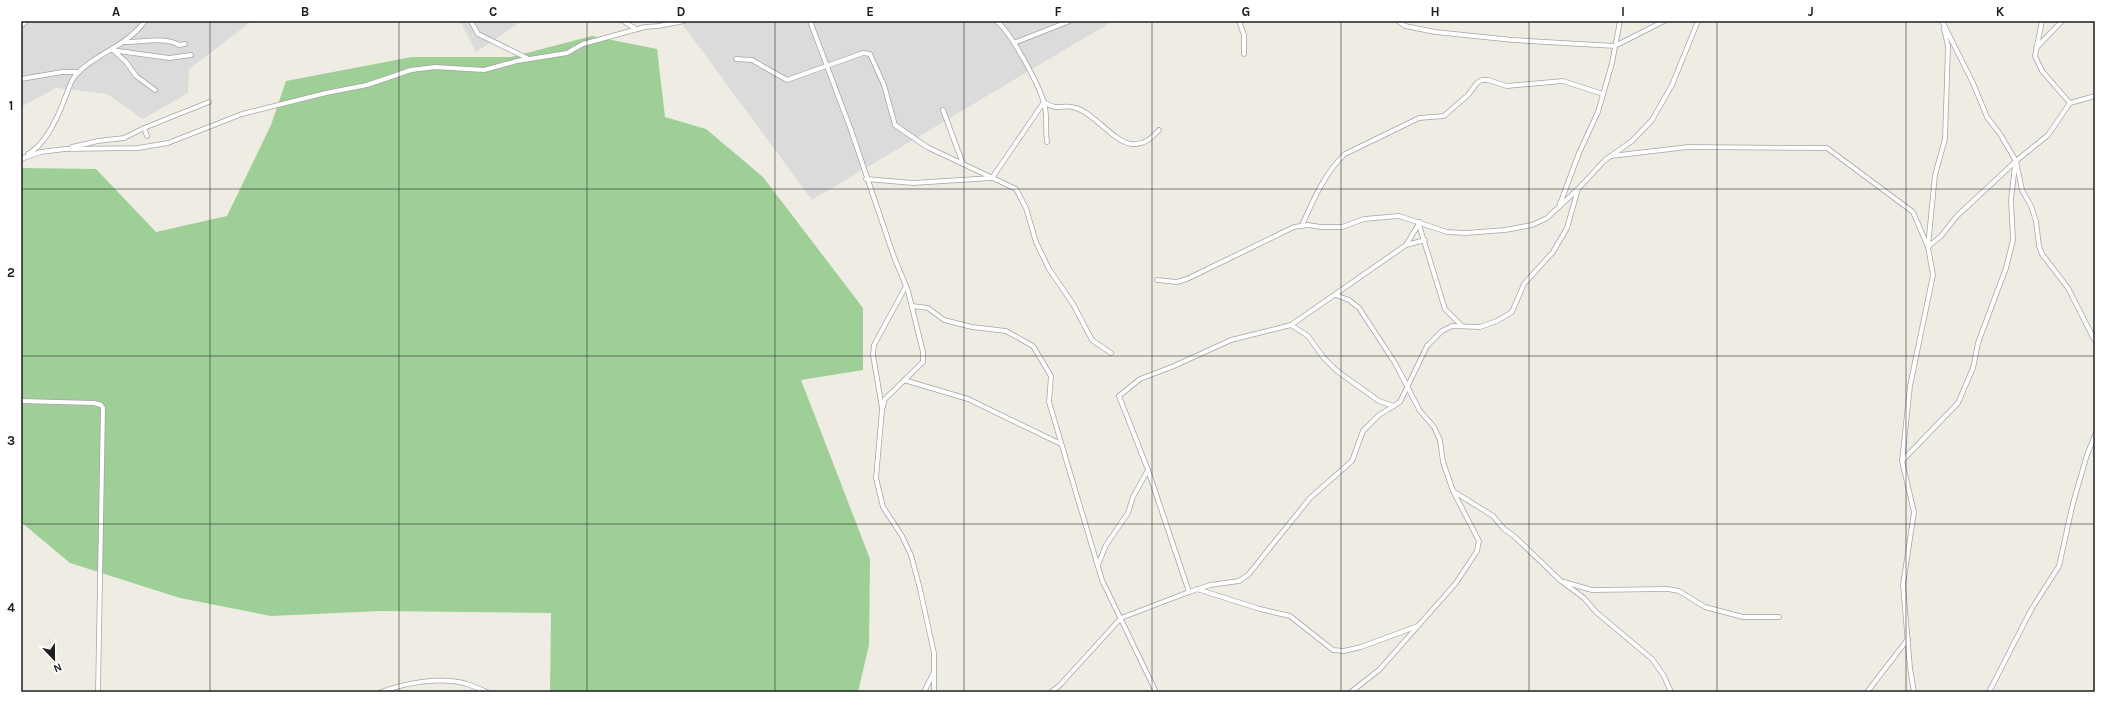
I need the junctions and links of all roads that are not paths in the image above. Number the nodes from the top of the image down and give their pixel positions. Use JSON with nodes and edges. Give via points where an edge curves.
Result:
{"nodes":[{"id":1,"x":26,"y":21,"type":"edge"},
{"id":2,"x":144,"y":21,"type":"edge"},
{"id":3,"x":471,"y":21,"type":"edge"},
{"id":4,"x":623,"y":21,"type":"edge"},
{"id":5,"x":684,"y":21,"type":"edge"},
{"id":6,"x":810,"y":21,"type":"edge"},
{"id":7,"x":996,"y":21,"type":"edge"},
{"id":8,"x":1070,"y":21,"type":"edge"},
{"id":9,"x":1240,"y":21,"type":"edge"},
{"id":10,"x":1398,"y":21,"type":"edge"},
{"id":11,"x":1620,"y":21,"type":"edge"},
{"id":12,"x":1664,"y":21,"type":"edge"},
{"id":13,"x":1698,"y":21,"type":"edge"},
{"id":14,"x":1942,"y":21,"type":"edge"},
{"id":15,"x":2042,"y":21,"type":"edge"},
{"id":16,"x":2062,"y":21,"type":"edge"},
{"id":17,"x":21,"y":26,"type":"edge"},
{"id":18,"x":636,"y":29,"type":"junction"},
{"id":19,"x":124,"y":42,"type":"junction"},
{"id":20,"x":1014,"y":43,"type":"junction"},
{"id":21,"x":185,"y":44,"type":"dead end"},
{"id":22,"x":1615,"y":46,"type":"junction"},
{"id":23,"x":2036,"y":48,"type":"junction"},
{"id":24,"x":112,"y":51,"type":"junction"},
{"id":25,"x":1244,"y":54,"type":"dead end"},
{"id":26,"x":191,"y":55,"type":"dead end"},
{"id":27,"x":736,"y":58,"type":"dead end"},
{"id":28,"x":529,"y":59,"type":"junction"},
{"id":29,"x":828,"y":67,"type":"junction"},
{"id":30,"x":80,"y":72,"type":"junction"},
{"id":31,"x":21,"y":79,"type":"edge"},
{"id":32,"x":155,"y":90,"type":"dead end"},
{"id":33,"x":1603,"y":94,"type":"junction"},
{"id":34,"x":2095,"y":96,"type":"edge"},
{"id":35,"x":209,"y":102,"type":"dead end"},
{"id":36,"x":1044,"y":102,"type":"junction"},
{"id":37,"x":2070,"y":103,"type":"junction"},
{"id":38,"x":943,"y":110,"type":"dead end"},
{"id":39,"x":144,"y":128,"type":"junction"},
{"id":40,"x":1159,"y":130,"type":"dead end"},
{"id":41,"x":147,"y":136,"type":"dead end"},
{"id":42,"x":1047,"y":142,"type":"dead end"},
{"id":43,"x":65,"y":149,"type":"junction"},
{"id":44,"x":1611,"y":156,"type":"junction"},
{"id":45,"x":21,"y":159,"type":"edge"},
{"id":46,"x":2016,"y":161,"type":"junction"},
{"id":47,"x":963,"y":164,"type":"junction"},
{"id":48,"x":992,"y":178,"type":"junction"},
{"id":49,"x":866,"y":180,"type":"junction"},
{"id":50,"x":1578,"y":189,"type":"junction"},
{"id":51,"x":1560,"y":206,"type":"junction"},
{"id":52,"x":1420,"y":223,"type":"junction"},
{"id":53,"x":1302,"y":225,"type":"junction"},
{"id":54,"x":1425,"y":240,"type":"junction"},
{"id":55,"x":1406,"y":246,"type":"junction"},
{"id":56,"x":1928,"y":247,"type":"junction"},
{"id":57,"x":1157,"y":280,"type":"dead end"},
{"id":58,"x":906,"y":286,"type":"junction"},
{"id":59,"x":1336,"y":295,"type":"junction"},
{"id":60,"x":912,"y":306,"type":"junction"},
{"id":61,"x":1291,"y":325,"type":"junction"},
{"id":62,"x":1462,"y":326,"type":"junction"},
{"id":63,"x":2095,"y":341,"type":"edge"},
{"id":64,"x":1111,"y":353,"type":"dead end"},
{"id":65,"x":904,"y":380,"type":"junction"},
{"id":66,"x":1407,"y":389,"type":"junction"},
{"id":67,"x":21,"y":401,"type":"edge"},
{"id":68,"x":1393,"y":406,"type":"junction"},
{"id":69,"x":882,"y":410,"type":"junction"},
{"id":70,"x":2095,"y":435,"type":"edge"},
{"id":71,"x":1061,"y":444,"type":"junction"},
{"id":72,"x":1902,"y":461,"type":"junction"},
{"id":73,"x":1148,"y":470,"type":"junction"},
{"id":74,"x":1453,"y":491,"type":"junction"},
{"id":75,"x":1098,"y":565,"type":"junction"},
{"id":76,"x":1561,"y":581,"type":"junction"},
{"id":77,"x":1197,"y":589,"type":"junction"},
{"id":78,"x":1189,"y":592,"type":"junction"},
{"id":79,"x":1779,"y":617,"type":"dead end"},
{"id":80,"x":1121,"y":618,"type":"junction"},
{"id":81,"x":1418,"y":626,"type":"junction"},
{"id":82,"x":1908,"y":639,"type":"junction"},
{"id":83,"x":933,"y":674,"type":"junction"},
{"id":84,"x":1155,"y":690,"type":"edge"},
{"id":85,"x":98,"y":692,"type":"edge"},
{"id":86,"x":381,"y":692,"type":"edge"},
{"id":87,"x":487,"y":692,"type":"edge"},
{"id":88,"x":924,"y":692,"type":"edge"},
{"id":89,"x":934,"y":692,"type":"edge"},
{"id":90,"x":1051,"y":692,"type":"edge"},
{"id":91,"x":1161,"y":692,"type":"edge"},
{"id":92,"x":1351,"y":692,"type":"edge"},
{"id":93,"x":1671,"y":692,"type":"edge"},
{"id":94,"x":1867,"y":692,"type":"edge"},
{"id":95,"x":1914,"y":692,"type":"edge"},
{"id":96,"x":1989,"y":692,"type":"edge"}],
"edges":[{"from":1,"to":17,"type":"street"},
{"from":2,"to":19,"type":"street","via":[[135,34]]},
{"from":3,"to":28,"type":"street","via":[[478,34]]},
{"from":4,"to":18,"type":"street"},
{"from":5,"to":18,"type":"street"},
{"from":6,"to":29,"type":"street"},
{"from":7,"to":20,"type":"street"},
{"from":8,"to":20,"type":"street"},
{"from":9,"to":25,"type":"street","via":[[1244,35]]},
{"from":10,"to":22,"type":"street","via":[[1405,26],[1435,32]]},
{"from":11,"to":22,"type":"street"},
{"from":12,"to":22,"type":"street"},
{"from":13,"to":44,"type":"street","via":[[1672,85],[1652,120],[1632,141]]},
{"from":14,"to":46,"type":"street","via":[[1987,117]]},
{"from":14,"to":56,"type":"street","via":[[1948,46],[1946,139],[1934,174]]},
{"from":15,"to":23,"type":"street"},
{"from":16,"to":23,"type":"street"},
{"from":18,"to":28,"type":"street","via":[[583,44],[566,53]]},
{"from":19,"to":21,"type":"street","via":[[162,41]]},
{"from":19,"to":24,"type":"street"},
{"from":20,"to":36,"type":"street"},
{"from":22,"to":33,"type":"street"},
{"from":23,"to":37,"type":"street","via":[[2034,56],[2038,64]]},
{"from":24,"to":26,"type":"street","via":[[169,58]]},
{"from":24,"to":30,"type":"street"},
{"from":24,"to":32,"type":"street","via":[[126,62],[136,76]]},
{"from":27,"to":29,"type":"street","via":[[752,60],[787,80]]},
{"from":28,"to":43,"type":"street","via":[[484,70],[435,67],[411,70],[367,85],[242,114],[168,143],[138,148]]},
{"from":29,"to":47,"type":"street","via":[[863,53],[870,54],[884,85],[895,125],[918,142]]},
{"from":29,"to":49,"type":"street"},
{"from":30,"to":31,"type":"street","via":[[62,72]]},
{"from":30,"to":45,"type":"street","via":[[71,83],[55,121],[47,133],[32,152]]},
{"from":33,"to":51,"type":"street"},
{"from":33,"to":53,"type":"street","via":[[1563,81],[1507,86],[1482,80],[1444,116],[1419,118],[1345,154],[1339,159],[1317,194]]},
{"from":34,"to":37,"type":"street"},
{"from":35,"to":39,"type":"street"},
{"from":36,"to":40,"type":"street","via":[[1054,108],[1076,108],[1128,143],[1140,144],[1150,140]]},
{"from":36,"to":42,"type":"street"},
{"from":36,"to":48,"type":"street"},
{"from":37,"to":46,"type":"street","via":[[2048,136]]},
{"from":38,"to":47,"type":"street"},
{"from":39,"to":41,"type":"street"},
{"from":39,"to":43,"type":"street","via":[[124,138]]},
{"from":43,"to":45,"type":"street","via":[[41,152]]},
{"from":44,"to":50,"type":"street"},
{"from":44,"to":56,"type":"street","via":[[1688,147],[1827,148],[1913,212]]},
{"from":46,"to":56,"type":"street"},
{"from":46,"to":63,"type":"street","via":[[2022,190],[2036,221],[2042,254],[2068,288]]},
{"from":46,"to":72,"type":"street","via":[[2011,200],[2013,240],[2006,268],[1978,343],[1973,368],[1958,403]]},
{"from":47,"to":48,"type":"street"},
{"from":48,"to":49,"type":"street","via":[[913,183]]},
{"from":48,"to":64,"type":"street","via":[[1016,189],[1049,269],[1073,304],[1092,340]]},
{"from":49,"to":58,"type":"street"},
{"from":50,"to":51,"type":"street"},
{"from":50,"to":62,"type":"street","via":[[1567,228],[1553,252],[1524,284],[1512,312],[1480,327]]},
{"from":51,"to":52,"type":"street","via":[[1547,218],[1505,230],[1466,234],[1446,232]]},
{"from":52,"to":53,"type":"street","via":[[1399,216],[1382,216],[1342,227]]},
{"from":52,"to":54,"type":"street"},
{"from":52,"to":55,"type":"street"},
{"from":53,"to":57,"type":"street","via":[[1187,279],[1177,282]]},
{"from":54,"to":55,"type":"street"},
{"from":54,"to":62,"type":"street","via":[[1445,309]]},
{"from":55,"to":59,"type":"street"},
{"from":56,"to":72,"type":"street","via":[[1933,275],[1910,386]]},
{"from":58,"to":60,"type":"street"},
{"from":58,"to":69,"type":"street","via":[[874,345],[873,355]]},
{"from":59,"to":61,"type":"street"},
{"from":59,"to":66,"type":"street","via":[[1349,300],[1359,308],[1395,363]]},
{"from":60,"to":65,"type":"street","via":[[923,362]]},
{"from":60,"to":71,"type":"street","via":[[928,308],[944,320],[972,327],[1006,331],[1033,346],[1051,376],[1048,402]]},
{"from":61,"to":68,"type":"street","via":[[1308,336],[1337,372],[1379,400]]},
{"from":61,"to":73,"type":"street","via":[[1231,340],[1140,379],[1119,396]]},
{"from":62,"to":66,"type":"street","via":[[1452,326],[1442,331],[1427,346]]},
{"from":65,"to":69,"type":"street","via":[[885,399]]},
{"from":65,"to":71,"type":"street","via":[[968,399]]},
{"from":66,"to":68,"type":"street","via":[[1400,402]]},
{"from":66,"to":74,"type":"street","via":[[1420,411],[1438,433],[1443,462]]},
{"from":67,"to":85,"type":"street","via":[[94,403],[103,408]]},
{"from":68,"to":77,"type":"street","via":[[1378,415],[1363,431],[1352,461],[1310,498],[1248,574],[1238,581]]},
{"from":69,"to":83,"type":"street","via":[[876,478],[883,507],[911,555],[934,653]]},
{"from":70,"to":96,"type":"street","via":[[2073,503],[2058,566],[2031,610]]},
{"from":71,"to":75,"type":"street"},
{"from":72,"to":82,"type":"street","via":[[1914,512],[1903,585]]},
{"from":73,"to":75,"type":"street","via":[[1137,487],[1128,513],[1106,545]]},
{"from":73,"to":78,"type":"street"},
{"from":74,"to":76,"type":"street","via":[[1493,516]]},
{"from":74,"to":81,"type":"street","via":[[1473,527],[1479,547],[1456,583]]},
{"from":75,"to":80,"type":"street","via":[[1108,594]]},
{"from":76,"to":79,"type":"street","via":[[1592,590],[1668,589],[1678,591],[1705,607],[1743,617]]},
{"from":76,"to":93,"type":"street","via":[[1584,598],[1596,612],[1655,662]]},
{"from":77,"to":78,"type":"street"},
{"from":77,"to":81,"type":"street","via":[[1290,616],[1333,650],[1344,651],[1361,647]]},
{"from":78,"to":80,"type":"street"},
{"from":80,"to":84,"type":"street"},
{"from":80,"to":90,"type":"street","via":[[1060,686]]},
{"from":81,"to":92,"type":"street","via":[[1379,670]]},
{"from":82,"to":94,"type":"street"},
{"from":82,"to":95,"type":"street"},
{"from":83,"to":88,"type":"street"},
{"from":83,"to":89,"type":"street"},
{"from":84,"to":91,"type":"street"},
{"from":86,"to":87,"type":"street","via":[[394,687],[442,681],[466,683]]}]}
